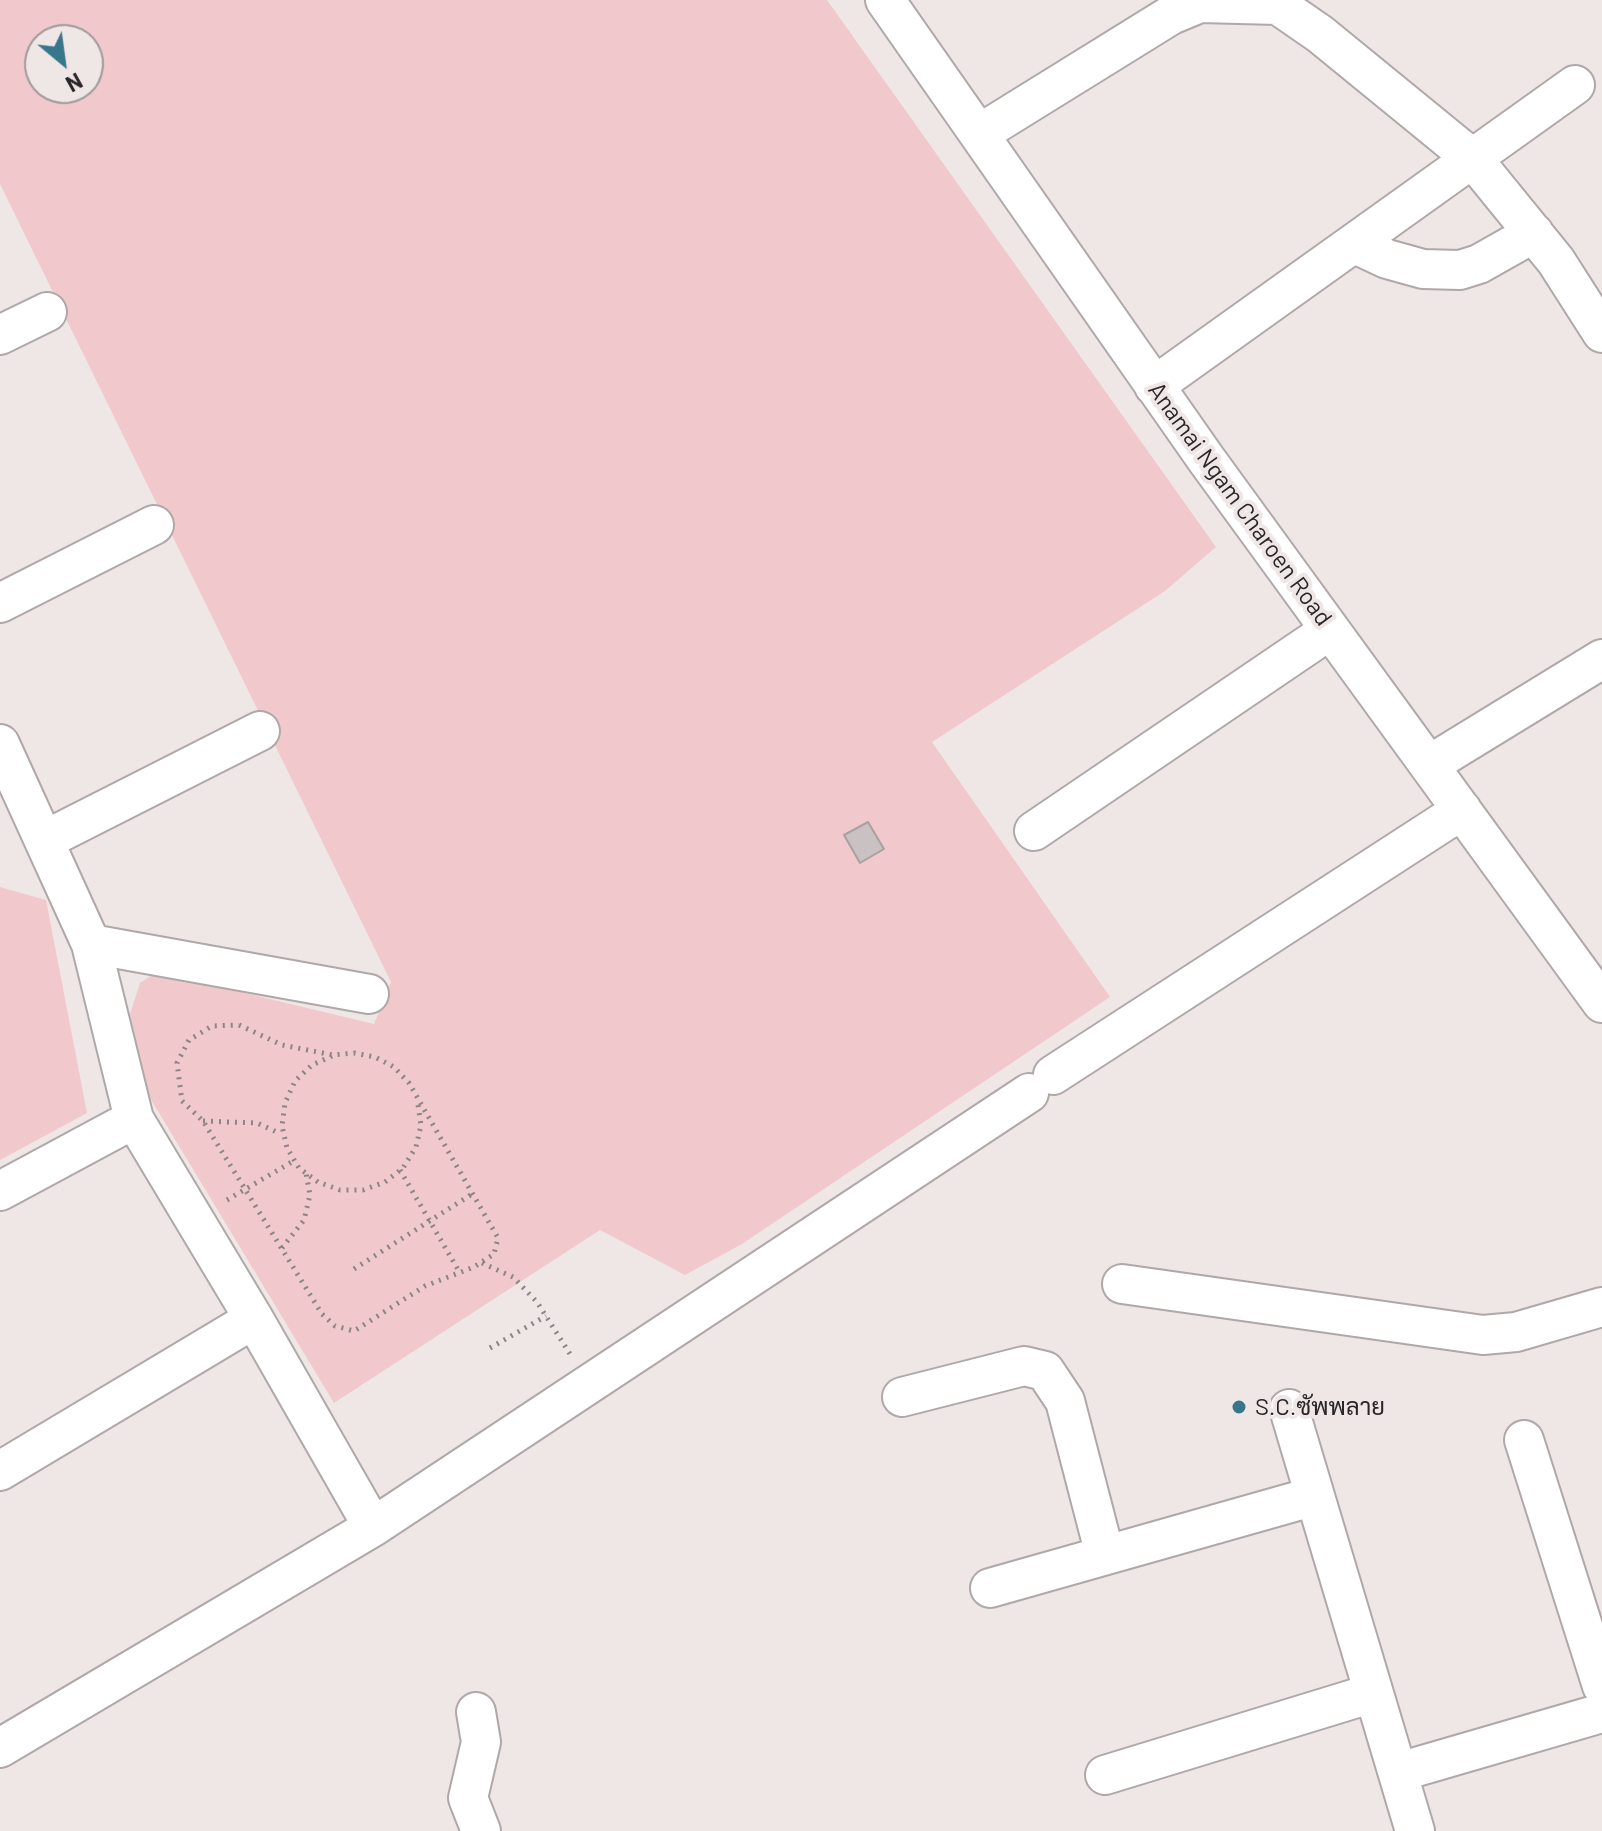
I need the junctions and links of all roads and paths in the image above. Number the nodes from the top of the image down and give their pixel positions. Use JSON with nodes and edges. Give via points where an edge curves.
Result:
{"nodes":[{"id":1,"x":885,"y":0,"type":"edge"},
{"id":2,"x":1575,"y":85,"type":"dead end"},
{"id":3,"x":979,"y":134,"type":"junction"},
{"id":4,"x":1473,"y":159,"type":"junction"},
{"id":5,"x":1534,"y":233,"type":"junction"},
{"id":6,"x":1355,"y":244,"type":"junction"},
{"id":7,"x":47,"y":312,"type":"dead end"},
{"id":8,"x":1602,"y":333,"type":"edge"},
{"id":9,"x":0,"y":335,"type":"edge"},
{"id":10,"x":1154,"y":386,"type":"junction"},
{"id":11,"x":154,"y":525,"type":"dead end"},
{"id":12,"x":0,"y":603,"type":"edge"},
{"id":13,"x":1330,"y":630,"type":"junction"},
{"id":14,"x":1602,"y":659,"type":"edge"},
{"id":15,"x":260,"y":731,"type":"dead end"},
{"id":16,"x":0,"y":744,"type":"edge"},
{"id":17,"x":1429,"y":765,"type":"junction"},
{"id":18,"x":1462,"y":810,"type":"junction"},
{"id":19,"x":1034,"y":831,"type":"dead end"},
{"id":20,"x":45,"y":840,"type":"junction"},
{"id":21,"x":91,"y":944,"type":"junction"},
{"id":22,"x":1599,"y":993,"type":"edge"},
{"id":23,"x":369,"y":994,"type":"dead end"},
{"id":24,"x":333,"y":1055,"type":"junction"},
{"id":25,"x":418,"y":1102,"type":"junction"},
{"id":26,"x":134,"y":1119,"type":"junction"},
{"id":27,"x":203,"y":1121,"type":"junction"},
{"id":28,"x":279,"y":1133,"type":"dead end"},
{"id":29,"x":295,"y":1160,"type":"junction"},
{"id":30,"x":400,"y":1170,"type":"junction"},
{"id":31,"x":305,"y":1172,"type":"junction"},
{"id":32,"x":246,"y":1189,"type":"junction"},
{"id":33,"x":0,"y":1191,"type":"edge"},
{"id":34,"x":472,"y":1194,"type":"junction"},
{"id":35,"x":194,"y":1219,"type":"junction"},
{"id":36,"x":430,"y":1221,"type":"junction"},
{"id":37,"x":282,"y":1248,"type":"junction"},
{"id":38,"x":482,"y":1263,"type":"junction"},
{"id":39,"x":354,"y":1269,"type":"dead end"},
{"id":40,"x":460,"y":1273,"type":"junction"},
{"id":41,"x":1122,"y":1284,"type":"dead end"},
{"id":42,"x":1602,"y":1307,"type":"edge"},
{"id":43,"x":546,"y":1316,"type":"junction"},
{"id":44,"x":254,"y":1319,"type":"junction"},
{"id":45,"x":490,"y":1348,"type":"dead end"},
{"id":46,"x":590,"y":1384,"type":"junction"},
{"id":47,"x":902,"y":1397,"type":"dead end"},
{"id":48,"x":1289,"y":1409,"type":"dead end"},
{"id":49,"x":1524,"y":1440,"type":"dead end"},
{"id":50,"x":0,"y":1471,"type":"edge"},
{"id":51,"x":1315,"y":1496,"type":"junction"},
{"id":52,"x":373,"y":1527,"type":"junction"},
{"id":53,"x":1105,"y":1555,"type":"junction"},
{"id":54,"x":990,"y":1588,"type":"dead end"},
{"id":55,"x":1602,"y":1686,"type":"edge"},
{"id":56,"x":1373,"y":1693,"type":"junction"},
{"id":57,"x":476,"y":1712,"type":"dead end"},
{"id":58,"x":1602,"y":1713,"type":"edge"},
{"id":59,"x":0,"y":1748,"type":"edge"},
{"id":60,"x":1399,"y":1772,"type":"junction"},
{"id":61,"x":1105,"y":1775,"type":"dead end"},
{"id":62,"x":481,"y":1831,"type":"edge"},
{"id":63,"x":1415,"y":1831,"type":"edge"}],
"edges":[{"from":1,"to":3,"type":"street","name":"Anamai Ngam Charoen Road"},
{"from":2,"to":4,"type":"street"},
{"from":3,"to":4,"type":"street","via":[[1171,15],[1200,3],[1231,1],[1278,5]]},
{"from":3,"to":10,"type":"street","name":"Anamai Ngam Charoen Road"},
{"from":4,"to":5,"type":"street"},
{"from":4,"to":6,"type":"street"},
{"from":5,"to":6,"type":"street","via":[[1460,270],[1423,269]]},
{"from":5,"to":8,"type":"street"},
{"from":6,"to":10,"type":"street"},
{"from":7,"to":9,"type":"street"},
{"from":10,"to":13,"type":"street","name":"Anamai Ngam Charoen Road"},
{"from":11,"to":12,"type":"street"},
{"from":13,"to":17,"type":"street","name":"Anamai Ngam Charoen Road"},
{"from":13,"to":19,"type":"street"},
{"from":14,"to":17,"type":"street"},
{"from":15,"to":20,"type":"street"},
{"from":16,"to":20,"type":"street"},
{"from":17,"to":18,"type":"street","name":"Anamai Ngam Charoen Road"},
{"from":18,"to":22,"type":"street","name":"Anamai Ngam Charoen Road"},
{"from":18,"to":46,"type":"street"},
{"from":20,"to":21,"type":"street"},
{"from":21,"to":23,"type":"street"},
{"from":21,"to":26,"type":"street"},
{"from":24,"to":25,"type":"path","via":[[375,1057],[394,1067]]},
{"from":24,"to":27,"type":"path","via":[[282,1045],[239,1025],[212,1026],[189,1040],[177,1063],[182,1101]]},
{"from":24,"to":29,"type":"path","via":[[295,1081],[285,1103],[282,1126]]},
{"from":25,"to":30,"type":"path","via":[[421,1125],[416,1147]]},
{"from":25,"to":34,"type":"path"},
{"from":26,"to":33,"type":"street"},
{"from":26,"to":35,"type":"street"},
{"from":27,"to":28,"type":"path","via":[[257,1123]]},
{"from":27,"to":32,"type":"path"},
{"from":29,"to":31,"type":"path"},
{"from":29,"to":32,"type":"path"},
{"from":30,"to":31,"type":"path","via":[[363,1190],[340,1190]]},
{"from":30,"to":36,"type":"path"},
{"from":31,"to":37,"type":"path","via":[[310,1195],[304,1220]]},
{"from":32,"to":35,"type":"path"},
{"from":32,"to":37,"type":"path"},
{"from":34,"to":36,"type":"path"},
{"from":34,"to":38,"type":"path","via":[[498,1238],[494,1254]]},
{"from":35,"to":44,"type":"street"},
{"from":36,"to":39,"type":"path"},
{"from":36,"to":40,"type":"path"},
{"from":37,"to":40,"type":"path","via":[[322,1314],[335,1326],[354,1331],[425,1286]]},
{"from":38,"to":40,"type":"path"},
{"from":38,"to":43,"type":"path","via":[[513,1277]]},
{"from":41,"to":42,"type":"street","via":[[1483,1335],[1516,1332]]},
{"from":43,"to":45,"type":"path"},
{"from":43,"to":46,"type":"path"},
{"from":44,"to":50,"type":"street"},
{"from":44,"to":52,"type":"street"},
{"from":46,"to":52,"type":"street"},
{"from":47,"to":53,"type":"street","via":[[1024,1366],[1045,1371],[1065,1401]]},
{"from":48,"to":51,"type":"street"},
{"from":49,"to":55,"type":"street"},
{"from":51,"to":53,"type":"street"},
{"from":51,"to":56,"type":"street"},
{"from":52,"to":59,"type":"street"},
{"from":53,"to":54,"type":"street"},
{"from":56,"to":60,"type":"street"},
{"from":56,"to":61,"type":"street"},
{"from":57,"to":62,"type":"street","via":[[481,1742],[468,1798]]},
{"from":58,"to":60,"type":"street"},
{"from":60,"to":63,"type":"street"}]}
